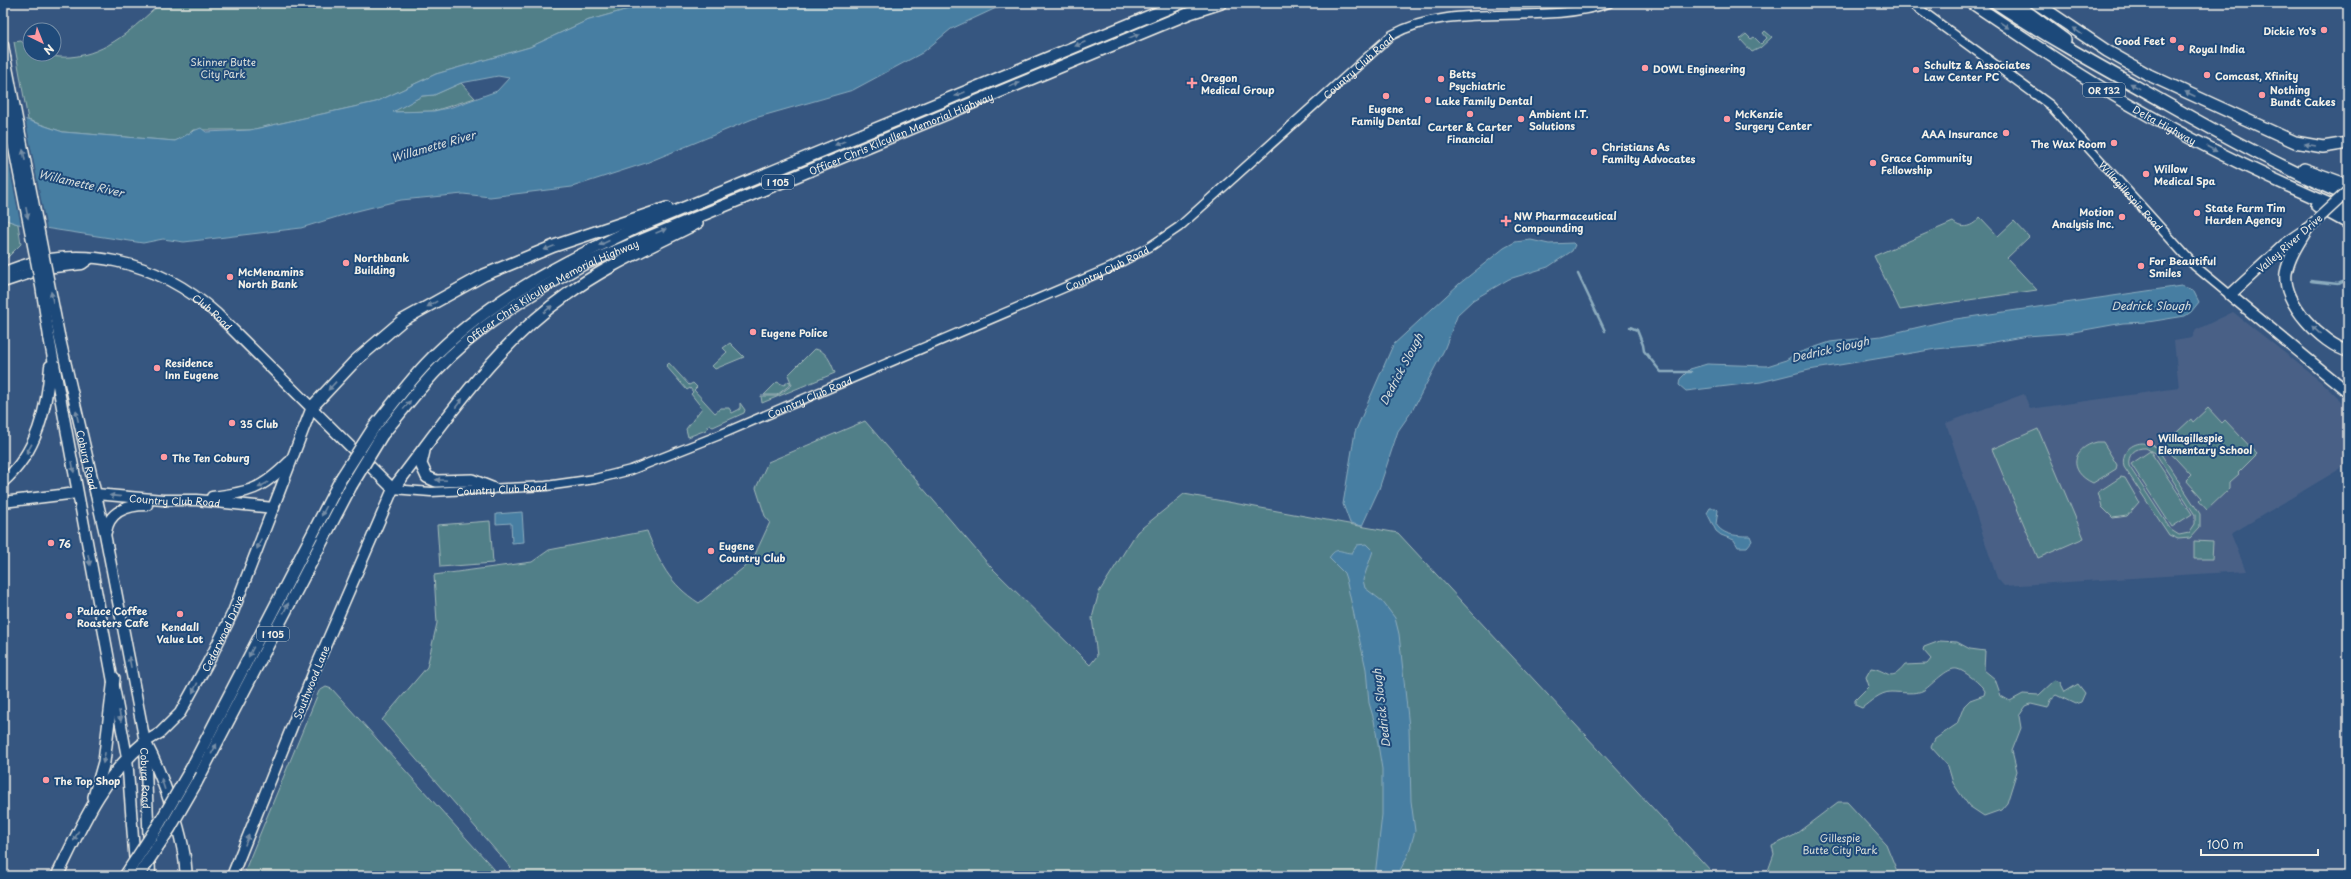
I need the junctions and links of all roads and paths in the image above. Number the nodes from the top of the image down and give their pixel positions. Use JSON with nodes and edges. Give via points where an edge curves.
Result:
{"nodes":[{"id":1,"x":1172,"y":3,"type":"edge"},
{"id":2,"x":1181,"y":3,"type":"edge"},
{"id":3,"x":1222,"y":3,"type":"edge"},
{"id":4,"x":1609,"y":3,"type":"edge"},
{"id":5,"x":1911,"y":3,"type":"edge"},
{"id":6,"x":1972,"y":3,"type":"edge"},
{"id":7,"x":1996,"y":3,"type":"edge"},
{"id":8,"x":2015,"y":3,"type":"edge"},
{"id":9,"x":2036,"y":3,"type":"edge"},
{"id":10,"x":1155,"y":13,"type":"junction"},
{"id":11,"x":3,"y":45,"type":"edge"},
{"id":12,"x":2106,"y":70,"type":"junction"},
{"id":13,"x":3,"y":92,"type":"edge"},
{"id":14,"x":2218,"y":132,"type":"junction"},
{"id":15,"x":2348,"y":143,"type":"edge"},
{"id":16,"x":798,"y":161,"type":"junction"},
{"id":17,"x":2243,"y":166,"type":"junction"},
{"id":18,"x":778,"y":182,"type":"junction"},
{"id":19,"x":2348,"y":185,"type":"edge"},
{"id":20,"x":2348,"y":191,"type":"edge"},
{"id":21,"x":2348,"y":196,"type":"edge"},
{"id":22,"x":2348,"y":212,"type":"edge"},
{"id":23,"x":2348,"y":224,"type":"edge"},
{"id":24,"x":2307,"y":229,"type":"junction"},
{"id":25,"x":89,"y":260,"type":"junction"},
{"id":26,"x":3,"y":273,"type":"edge"},
{"id":27,"x":3,"y":282,"type":"edge"},
{"id":28,"x":2230,"y":295,"type":"junction"},
{"id":29,"x":2348,"y":351,"type":"edge"},
{"id":30,"x":51,"y":356,"type":"junction"},
{"id":31,"x":2348,"y":392,"type":"edge"},
{"id":32,"x":312,"y":407,"type":"junction"},
{"id":33,"x":426,"y":447,"type":"junction"},
{"id":34,"x":292,"y":459,"type":"junction"},
{"id":35,"x":90,"y":467,"type":"junction"},
{"id":36,"x":3,"y":482,"type":"edge"},
{"id":37,"x":492,"y":488,"type":"junction"},
{"id":38,"x":392,"y":489,"type":"junction"},
{"id":39,"x":77,"y":493,"type":"junction"},
{"id":40,"x":96,"y":494,"type":"junction"},
{"id":41,"x":163,"y":500,"type":"junction"},
{"id":42,"x":197,"y":500,"type":"junction"},
{"id":43,"x":3,"y":502,"type":"edge"},
{"id":44,"x":274,"y":508,"type":"junction"},
{"id":45,"x":105,"y":534,"type":"junction"},
{"id":46,"x":114,"y":678,"type":"junction"},
{"id":47,"x":145,"y":742,"type":"junction"},
{"id":48,"x":128,"y":757,"type":"junction"},
{"id":49,"x":101,"y":783,"type":"junction"},
{"id":50,"x":57,"y":876,"type":"edge"},
{"id":51,"x":125,"y":876,"type":"edge"},
{"id":52,"x":135,"y":876,"type":"edge"},
{"id":53,"x":138,"y":876,"type":"edge"},
{"id":54,"x":150,"y":876,"type":"edge"},
{"id":55,"x":186,"y":876,"type":"edge"},
{"id":56,"x":232,"y":876,"type":"edge"}],
"edges":[{"from":1,"to":10,"type":"highway"},
{"from":2,"to":10,"type":"highway","name":"Officer Chris Kilcullen Memorial Highway","number":"I 105"},
{"from":18,"to":3,"type":"highway","name":"Officer Chris Kilcullen Memorial Highway","number":"I 105","one_way":true,"via":[[1190,13]]},
{"from":4,"to":37,"type":"street","name":"Country Club Road","via":[[1584,10],[1452,11],[1431,15],[1406,25],[1179,227],[1115,266],[730,431],[642,466],[572,483]]},
{"from":5,"to":28,"type":"street","name":"Willagillespie Road","via":[[2050,105],[2195,266]]},
{"from":6,"to":17,"type":"highway","name":"Delta Highway","number":"OR 132","one_way":true,"via":[[2106,91]]},
{"from":7,"to":12,"type":"highway","via":[[2046,36]]},
{"from":8,"to":12,"type":"highway"},
{"from":15,"to":9,"type":"highway","one_way":true,"via":[[2323,147],[2295,142],[2149,75],[2107,51]]},
{"from":10,"to":16,"type":"highway","name":"Officer Chris Kilcullen Memorial Highway","number":"I 105","one_way":true},
{"from":35,"to":11,"type":"main road","name":"Coburg Road","one_way":true,"bridge":true,"via":[[59,335]]},
{"from":14,"to":12,"type":"highway","name":"Delta Highway","number":"OR 132","one_way":true},
{"from":13,"to":30,"type":"main road","name":"Coburg Road","one_way":true,"bridge":true,"via":[[41,286]]},
{"from":14,"to":19,"type":"highway"},
{"from":14,"to":21,"type":"highway","name":"Delta Highway","number":"OR 132"},
{"from":16,"to":32,"type":"highway","one_way":true,"via":[[554,246],[484,275],[404,320],[355,361]]},
{"from":16,"to":51,"type":"highway","name":"Officer Chris Kilcullen Memorial Highway","number":"I 105","one_way":true,"bridge":true,"via":[[640,226],[577,255],[517,289],[466,327],[427,364],[374,427],[342,477],[191,769]]},
{"from":17,"to":22,"type":"highway","name":"Delta Highway","number":"OR 132"},
{"from":17,"to":23,"type":"highway"},
{"from":33,"to":18,"type":"highway","one_way":true,"via":[[503,350],[564,296],[593,277]]},
{"from":53,"to":18,"type":"highway","name":"Officer Chris Kilcullen Memorial Highway","number":"I 105","one_way":true,"bridge":true,"via":[[196,783],[351,486],[382,435],[435,371],[476,333],[524,298],[584,264]]},
{"from":20,"to":24,"type":"main road","name":"Valley River Drive","bridge":true},
{"from":24,"to":28,"type":"main road","name":"Valley River Drive","via":[[2285,244]]},
{"from":29,"to":24,"type":"highway","one_way":true,"via":[[2332,343],[2311,325],[2297,308],[2287,287],[2286,273]]},
{"from":25,"to":26,"type":"main road","name":"Club Road","via":[[80,256],[45,260]]},
{"from":25,"to":27,"type":"main road","name":"Club Road","via":[[82,264],[46,268]]},
{"from":25,"to":32,"type":"main road","name":"Club Road","via":[[111,260],[131,264],[165,277],[196,294]]},
{"from":28,"to":31,"type":"main road","name":"Willagillespie Road"},
{"from":30,"to":36,"type":"main road","one_way":true,"via":[[47,397],[37,433],[20,464]]},
{"from":30,"to":39,"type":"main road","name":"Coburg Road","one_way":true},
{"from":32,"to":34,"type":"main road"},
{"from":32,"to":38,"type":"main road"},
{"from":37,"to":33,"type":"highway","one_way":true,"via":[[472,480],[436,481],[427,477],[421,464]]},
{"from":33,"to":38,"type":"highway"},
{"from":34,"to":42,"type":"main road","one_way":true,"via":[[269,481],[254,490]]},
{"from":34,"to":44,"type":"main road"},
{"from":35,"to":39,"type":"main road","via":[[87,482]]},
{"from":35,"to":40,"type":"main road","name":"Coburg Road"},
{"from":37,"to":38,"type":"street","name":"Country Club Road","via":[[431,492]]},
{"from":56,"to":38,"type":"main road","name":"Southwood Lane","one_way":true,"via":[[313,674]]},
{"from":39,"to":43,"type":"main road"},
{"from":39,"to":46,"type":"main road","name":"Coburg Road","one_way":true},
{"from":41,"to":40,"type":"main road","name":"Country Club Road","one_way":true},
{"from":40,"to":45,"type":"main road","name":"Coburg Road"},
{"from":41,"to":42,"type":"main road","name":"Country Club Road"},
{"from":41,"to":45,"type":"main road","via":[[153,505],[135,505],[114,514],[107,523]]},
{"from":42,"to":44,"type":"main road","name":"Country Club Road"},
{"from":44,"to":47,"type":"main road","name":"Cedarwood Drive","one_way":true,"via":[[233,612],[190,698],[172,723]]},
{"from":47,"to":45,"type":"main road","name":"Coburg Road","one_way":true},
{"from":46,"to":48,"type":"main road","name":"Coburg Road","one_way":true},
{"from":46,"to":49,"type":"highway","one_way":true},
{"from":47,"to":48,"type":"highway"},
{"from":47,"to":54,"type":"main road","name":"Coburg Road"},
{"from":55,"to":47,"type":"highway","one_way":true,"via":[[181,841],[157,766]]},
{"from":48,"to":49,"type":"highway"},
{"from":48,"to":52,"type":"main road","name":"Coburg Road"},
{"from":49,"to":50,"type":"highway","one_way":true}]}
